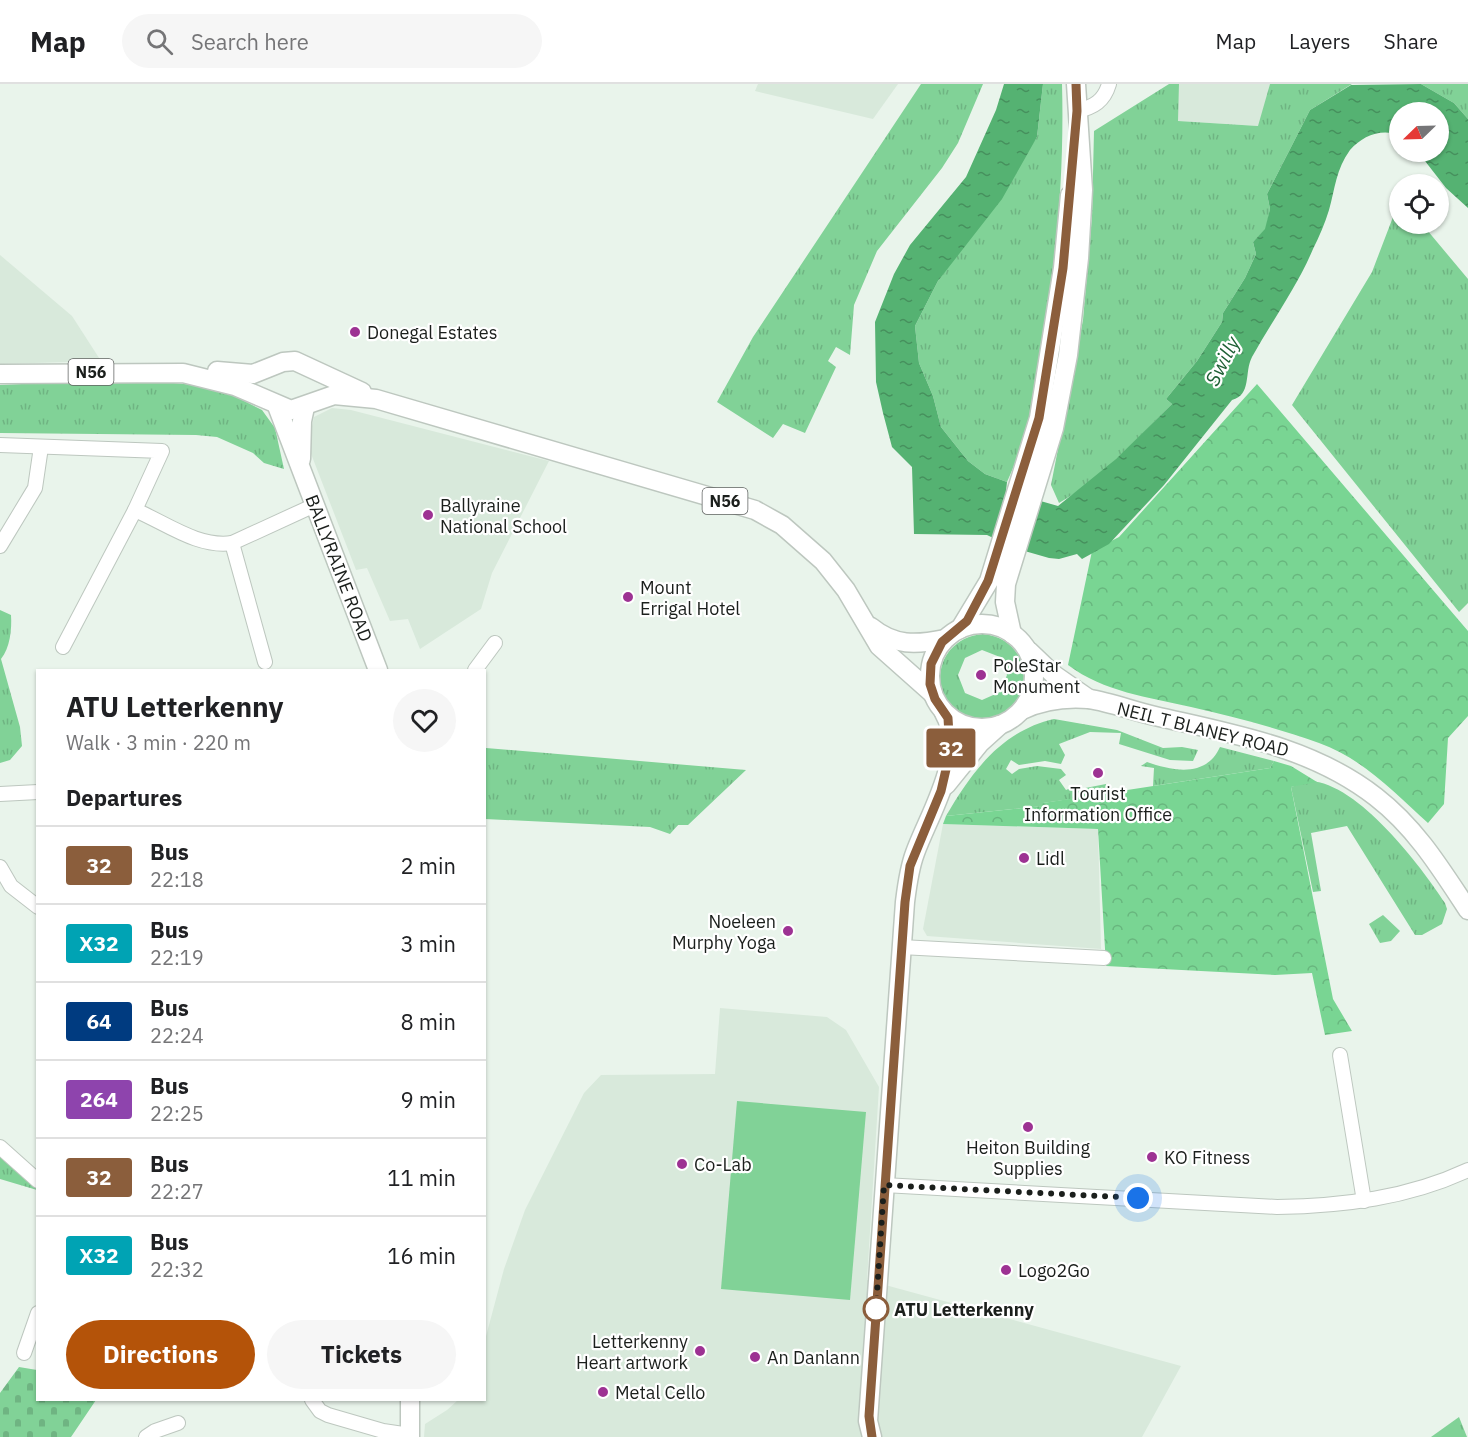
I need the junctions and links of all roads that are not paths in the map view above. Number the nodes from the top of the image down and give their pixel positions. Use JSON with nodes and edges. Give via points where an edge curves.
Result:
{"nodes":[{"id":1,"x":1076,"y":84,"type":"edge"},
{"id":2,"x":1109,"y":84,"type":"edge"},
{"id":3,"x":1077,"y":111,"type":"junction"},
{"id":4,"x":307,"y":366,"type":"junction"},
{"id":5,"x":274,"y":368,"type":"junction"},
{"id":6,"x":183,"y":373,"type":"junction"},
{"id":7,"x":0,"y":374,"type":"edge"},
{"id":8,"x":376,"y":399,"type":"junction"},
{"id":9,"x":276,"y":404,"type":"junction"},
{"id":10,"x":308,"y":405,"type":"junction"},
{"id":11,"x":0,"y":445,"type":"edge"},
{"id":12,"x":41,"y":447,"type":"junction"},
{"id":13,"x":301,"y":466,"type":"junction"},
{"id":14,"x":315,"y":505,"type":"junction"},
{"id":15,"x":135,"y":510,"type":"junction"},
{"id":16,"x":232,"y":543,"type":"junction"},
{"id":17,"x":0,"y":546,"type":"edge"},
{"id":18,"x":1007,"y":554,"type":"junction"},
{"id":19,"x":867,"y":624,"type":"junction"},
{"id":20,"x":960,"y":628,"type":"junction"},
{"id":21,"x":1012,"y":634,"type":"junction"},
{"id":22,"x":945,"y":639,"type":"junction"},
{"id":23,"x":495,"y":643,"type":"dead end"},
{"id":24,"x":63,"y":647,"type":"dead end"},
{"id":25,"x":1025,"y":648,"type":"junction"},
{"id":26,"x":265,"y":662,"type":"dead end"},
{"id":27,"x":378,"y":669,"type":"edge"},
{"id":28,"x":476,"y":669,"type":"edge"},
{"id":29,"x":933,"y":694,"type":"junction"},
{"id":30,"x":1089,"y":699,"type":"junction"},
{"id":31,"x":1022,"y":710,"type":"junction"},
{"id":32,"x":944,"y":713,"type":"junction"},
{"id":33,"x":1000,"y":725,"type":"junction"},
{"id":34,"x":941,"y":791,"type":"junction"},
{"id":35,"x":36,"y":792,"type":"edge"},
{"id":36,"x":0,"y":794,"type":"edge"},
{"id":37,"x":0,"y":867,"type":"edge"},
{"id":38,"x":36,"y":905,"type":"edge"},
{"id":39,"x":1468,"y":910,"type":"edge"},
{"id":40,"x":901,"y":947,"type":"junction"},
{"id":41,"x":1104,"y":958,"type":"dead end"},
{"id":42,"x":1340,"y":1055,"type":"dead end"},
{"id":43,"x":0,"y":1147,"type":"edge"},
{"id":44,"x":1468,"y":1170,"type":"edge"},
{"id":45,"x":36,"y":1179,"type":"edge"},
{"id":46,"x":884,"y":1185,"type":"junction"},
{"id":47,"x":1364,"y":1201,"type":"junction"},
{"id":48,"x":36,"y":1319,"type":"edge"},
{"id":49,"x":24,"y":1353,"type":"dead end"},
{"id":50,"x":313,"y":1401,"type":"edge"},
{"id":51,"x":410,"y":1401,"type":"edge"},
{"id":52,"x":178,"y":1423,"type":"dead end"},
{"id":53,"x":867,"y":1432,"type":"edge"},
{"id":54,"x":410,"y":1436,"type":"edge"},
{"id":55,"x":146,"y":1437,"type":"edge"}],
"edges":[{"from":1,"to":3,"type":"main road","number":"N56"},
{"from":2,"to":3,"type":"street","via":[[1104,97],[1093,107]]},
{"from":3,"to":18,"type":"main road","number":"N56","via":[[1055,327],[1031,474]]},
{"from":4,"to":5,"type":"main road","number":"N56","via":[[290,361]]},
{"from":4,"to":8,"type":"main road","number":"N56"},
{"from":4,"to":10,"type":"main road","via":[[317,385]]},
{"from":5,"to":6,"type":"main road","number":"N56","via":[[254,374],[205,370]]},
{"from":5,"to":9,"type":"main road","via":[[267,387]]},
{"from":6,"to":7,"type":"main road","number":"N56"},
{"from":6,"to":9,"type":"main road","number":"N56","via":[[235,386]]},
{"from":8,"to":10,"type":"main road","number":"N56","via":[[334,395]]},
{"from":8,"to":19,"type":"main road","number":"N56","via":[[754,510],[782,525],[814,551]]},
{"from":9,"to":10,"type":"main road","number":"N56","via":[[291,410]]},
{"from":9,"to":13,"type":"main road","name":"BALLYRAINE ROAD"},
{"from":10,"to":13,"type":"main road","via":[[302,421]]},
{"from":11,"to":12,"type":"street"},
{"from":12,"to":15,"type":"street","via":[[162,451]]},
{"from":12,"to":17,"type":"street","via":[[35,488]]},
{"from":13,"to":14,"type":"main road","name":"BALLYRAINE ROAD"},
{"from":14,"to":16,"type":"street"},
{"from":14,"to":27,"type":"main road","name":"BALLYRAINE ROAD"},
{"from":15,"to":16,"type":"street","via":[[207,543]]},
{"from":15,"to":24,"type":"street"},
{"from":16,"to":26,"type":"street"},
{"from":18,"to":20,"type":"main road","number":"N56"},
{"from":18,"to":21,"type":"main road","number":"N56","via":[[1004,595]]},
{"from":19,"to":22,"type":"main road","number":"N56","via":[[883,636],[903,643]]},
{"from":19,"to":29,"type":"main road","number":"N56","via":[[884,651]]},
{"from":20,"to":21,"type":"main road","via":[[987,624]]},
{"from":20,"to":22,"type":"main road","number":"N56"},
{"from":21,"to":25,"type":"main road"},
{"from":22,"to":29,"type":"main road","number":"N56","via":[[931,664]]},
{"from":23,"to":28,"type":"street"},
{"from":25,"to":30,"type":"main road","name":"NEIL T BLANEY ROAD","via":[[1053,675]]},
{"from":25,"to":31,"type":"main road","via":[[1033,665],[1033,683]]},
{"from":29,"to":32,"type":"main road","number":"N56"},
{"from":30,"to":31,"type":"main road","name":"NEIL T BLANEY ROAD","via":[[1047,700]]},
{"from":30,"to":39,"type":"main road","name":"NEIL T BLANEY ROAD","via":[[1275,745],[1338,773],[1395,812],[1421,841]]},
{"from":31,"to":33,"type":"main road"},
{"from":32,"to":33,"type":"main road","via":[[967,726]]},
{"from":32,"to":34,"type":"main road","via":[[951,745]]},
{"from":33,"to":34,"type":"main road","via":[[973,750]]},
{"from":34,"to":40,"type":"main road","via":[[910,866]]},
{"from":35,"to":36,"type":"street"},
{"from":37,"to":38,"type":"street","via":[[11,886]]},
{"from":40,"to":41,"type":"street"},
{"from":40,"to":46,"type":"main road"},
{"from":42,"to":47,"type":"street"},
{"from":43,"to":45,"type":"street"},
{"from":44,"to":47,"type":"street","via":[[1423,1188]]},
{"from":46,"to":47,"type":"street","via":[[1277,1207]]},
{"from":46,"to":53,"type":"main road"},
{"from":48,"to":49,"type":"street"},
{"from":50,"to":54,"type":"street","via":[[328,1415]]},
{"from":51,"to":54,"type":"main road"},
{"from":52,"to":55,"type":"street"}]}
